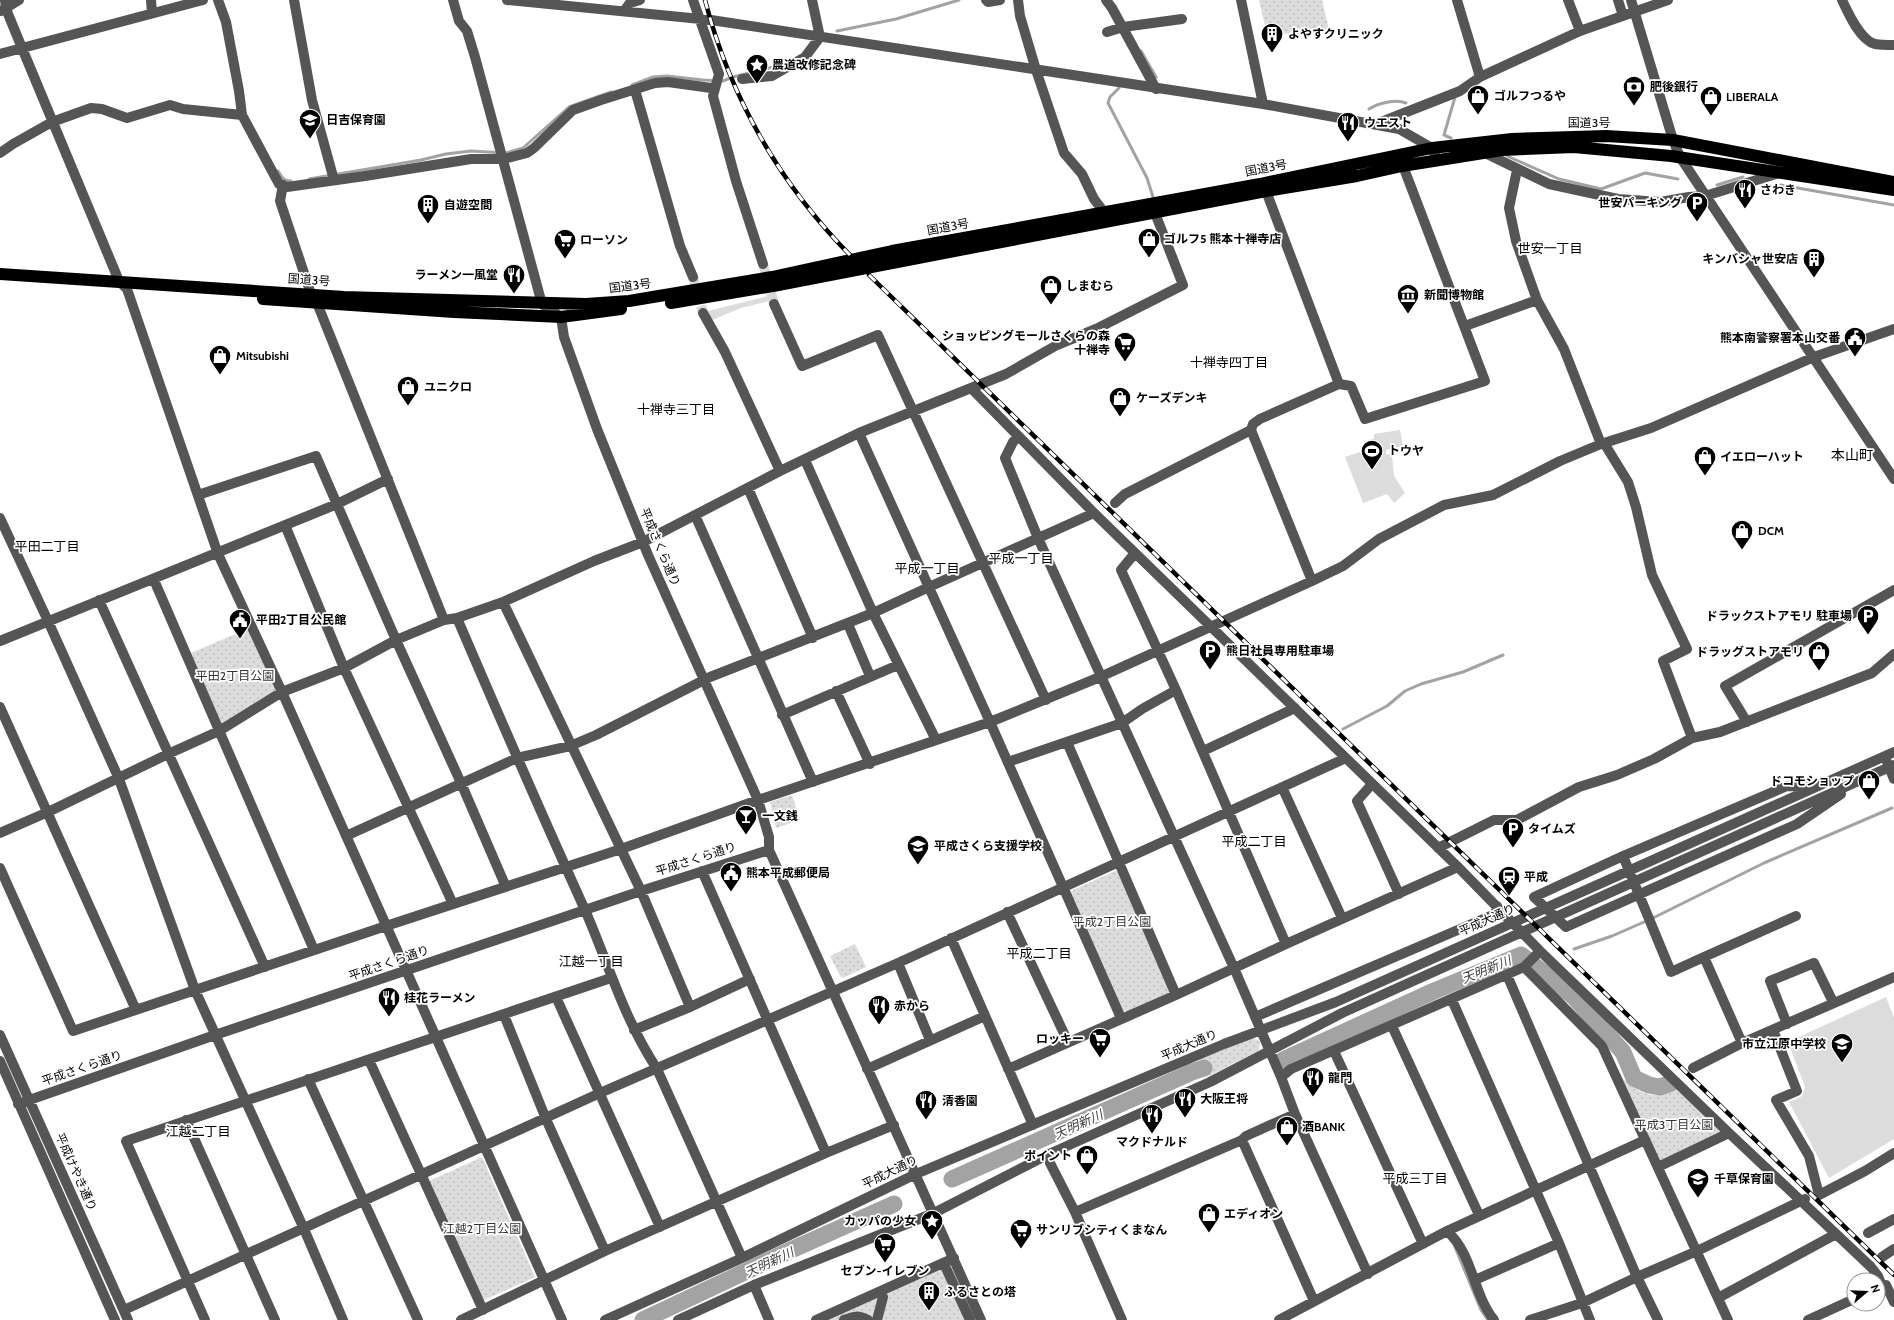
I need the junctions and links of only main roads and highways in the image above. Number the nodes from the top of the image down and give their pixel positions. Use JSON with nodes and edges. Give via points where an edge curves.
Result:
{"nodes":[{"id":1,"x":1401,"y":160,"type":"junction"},
{"id":2,"x":1894,"y":182,"type":"edge"},
{"id":3,"x":1894,"y":190,"type":"edge"},
{"id":4,"x":894,"y":257,"type":"junction"},
{"id":5,"x":819,"y":272,"type":"junction"},
{"id":6,"x":0,"y":274,"type":"edge"},
{"id":7,"x":0,"y":282,"type":"edge"},
{"id":8,"x":123,"y":285,"type":"junction"},
{"id":9,"x":314,"y":298,"type":"junction"}],
"edges":[{"from":1,"to":2,"type":"highway","name":"国道3号","via":[[1432,148],[1487,141],[1606,136],[1673,140]]},
{"from":1,"to":3,"type":"highway","name":"国道3号","via":[[1436,160],[1483,152],[1574,147],[1680,157]]},
{"from":1,"to":4,"type":"highway","name":"国道3号","via":[[1104,212]]},
{"from":1,"to":4,"type":"highway","name":"国道3号","via":[[1357,176]]},
{"from":4,"to":5,"type":"highway","name":"国道3号"},
{"from":5,"to":9,"type":"highway","name":"国道3号","via":[[629,301],[586,304]]},
{"from":5,"to":9,"type":"highway","name":"国道3号","via":[[667,304],[561,318],[454,312]]},
{"from":6,"to":8,"type":"highway","name":"国道3号"},
{"from":7,"to":8,"type":"highway","name":"国道3号"},
{"from":8,"to":9,"type":"highway","name":"国道3号"}]}
